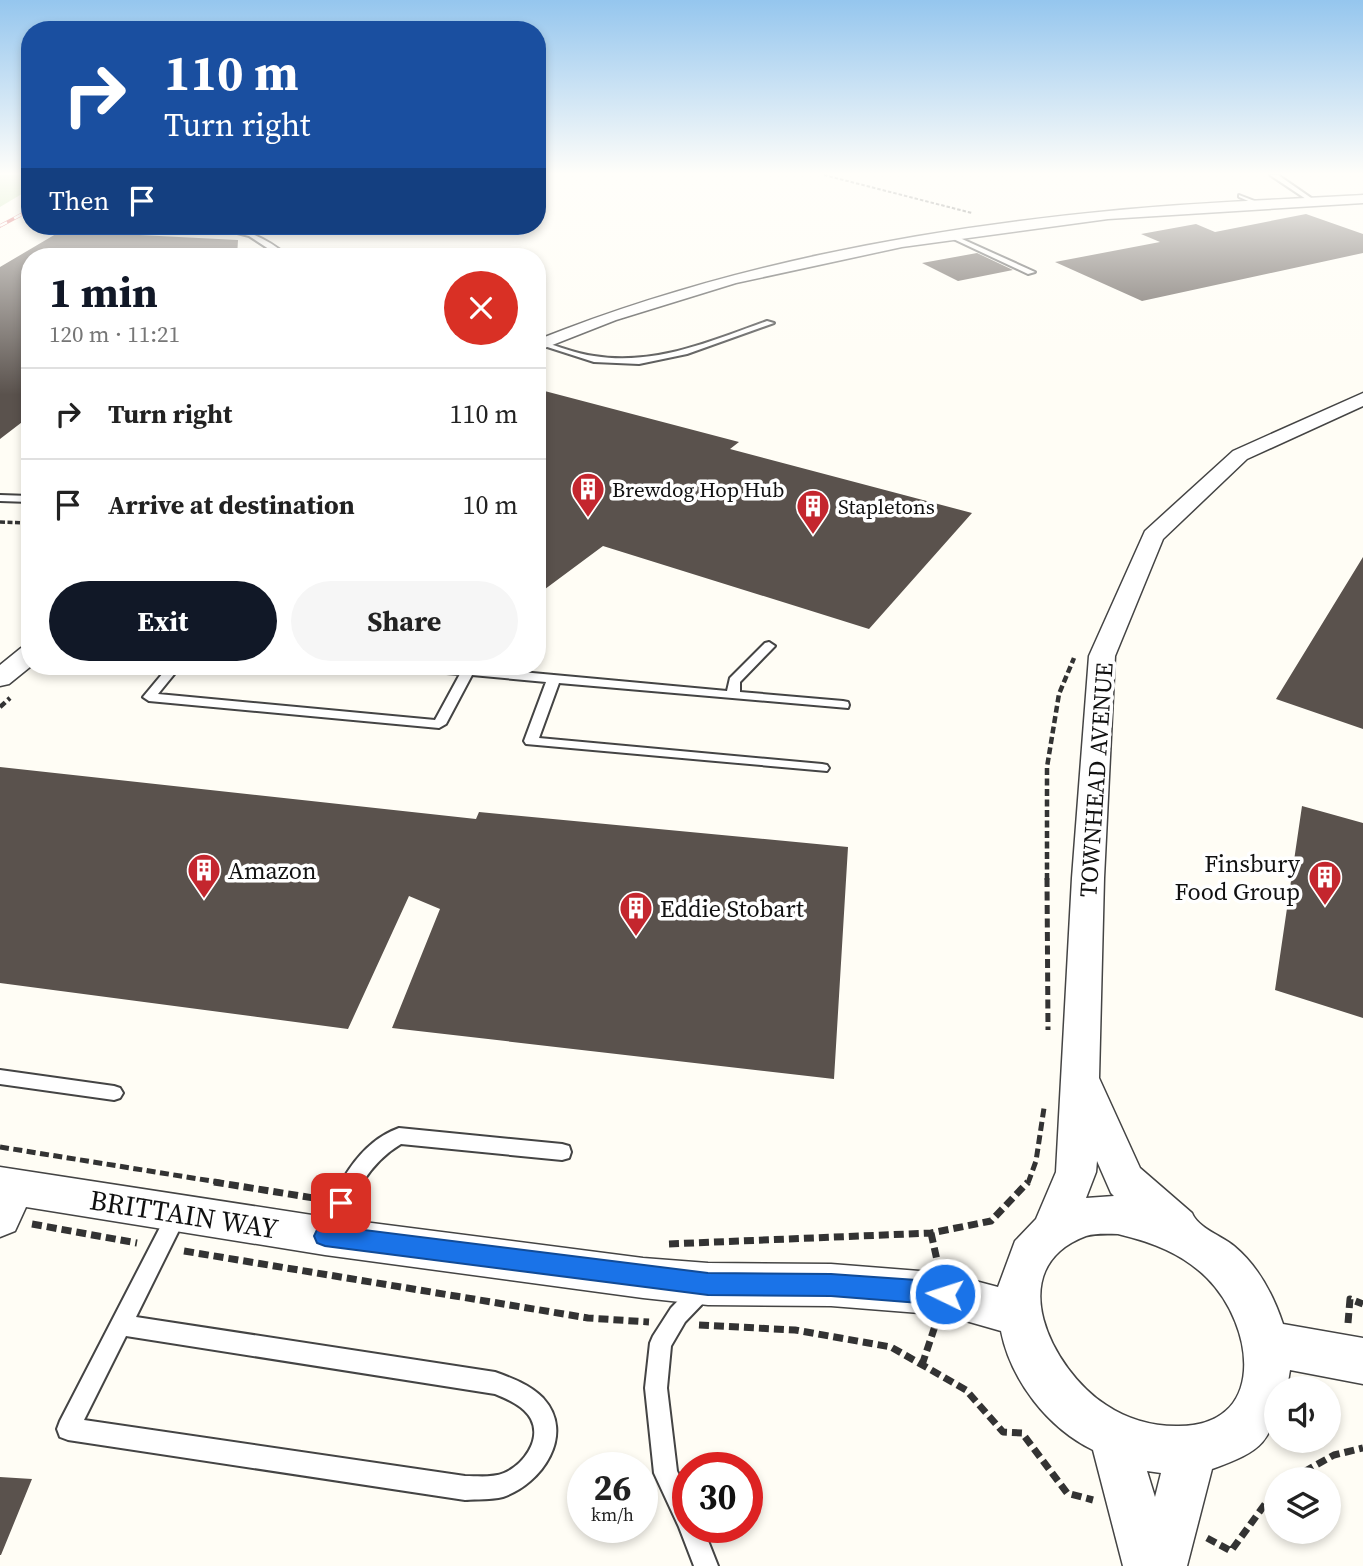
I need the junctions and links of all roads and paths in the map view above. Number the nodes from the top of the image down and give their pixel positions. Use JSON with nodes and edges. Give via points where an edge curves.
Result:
{"nodes":[{"id":1,"x":876,"y":248,"type":"edge"},
{"id":2,"x":978,"y":248,"type":"edge"},
{"id":3,"x":1031,"y":272,"type":"dead end"},
{"id":4,"x":770,"y":323,"type":"dead end"},
{"id":5,"x":546,"y":343,"type":"edge"},
{"id":6,"x":546,"y":347,"type":"edge"},
{"id":7,"x":1363,"y":399,"type":"edge"},
{"id":8,"x":0,"y":498,"type":"edge"},
{"id":9,"x":21,"y":499,"type":"edge"},
{"id":10,"x":0,"y":522,"type":"edge"},
{"id":11,"x":21,"y":523,"type":"edge"},
{"id":12,"x":769,"y":646,"type":"dead end"},
{"id":13,"x":21,"y":660,"type":"edge"},
{"id":14,"x":167,"y":675,"type":"edge"},
{"id":15,"x":466,"y":675,"type":"edge"},
{"id":16,"x":511,"y":675,"type":"edge"},
{"id":17,"x":0,"y":678,"type":"edge"},
{"id":18,"x":554,"y":679,"type":"junction"},
{"id":19,"x":733,"y":695,"type":"junction"},
{"id":20,"x":843,"y":705,"type":"dead end"},
{"id":21,"x":822,"y":768,"type":"dead end"},
{"id":22,"x":0,"y":1077,"type":"edge"},
{"id":23,"x":1080,"y":1078,"type":"junction"},
{"id":24,"x":114,"y":1093,"type":"dead end"},
{"id":25,"x":0,"y":1147,"type":"edge"},
{"id":26,"x":562,"y":1152,"type":"dead end"},
{"id":27,"x":1027,"y":1185,"type":"dead end"},
{"id":28,"x":5,"y":1197,"type":"edge"},
{"id":29,"x":177,"y":1214,"type":"junction"},
{"id":30,"x":333,"y":1219,"type":"junction"},
{"id":31,"x":1053,"y":1230,"type":"junction"},
{"id":32,"x":1191,"y":1240,"type":"junction"},
{"id":33,"x":659,"y":1244,"type":"dead end"},
{"id":34,"x":708,"y":1284,"type":"junction"},
{"id":35,"x":1018,"y":1314,"type":"junction"},
{"id":36,"x":120,"y":1325,"type":"junction"},
{"id":37,"x":1268,"y":1343,"type":"junction"},
{"id":38,"x":1363,"y":1362,"type":"edge"},
{"id":39,"x":1113,"y":1436,"type":"junction"},
{"id":40,"x":1363,"y":1448,"type":"edge"},
{"id":41,"x":1192,"y":1451,"type":"junction"},
{"id":42,"x":1310,"y":1467,"type":"edge"},
{"id":43,"x":672,"y":1485,"type":"edge"},
{"id":44,"x":697,"y":1543,"type":"edge"},
{"id":45,"x":706,"y":1566,"type":"edge"},
{"id":46,"x":1149,"y":1566,"type":"edge"},
{"id":47,"x":1161,"y":1566,"type":"edge"}],
"edges":[{"from":1,"to":5,"type":"street","via":[[721,283],[621,312]]},
{"from":2,"to":3,"type":"lane"},
{"from":4,"to":6,"type":"lane","via":[[645,362],[594,359]]},
{"from":7,"to":23,"type":"street","name":"TOWNHEAD AVENUE","via":[[1240,455],[1153,536],[1102,656]]},
{"from":8,"to":9,"type":"lane"},
{"from":10,"to":11,"type":"path"},
{"from":12,"to":19,"type":"lane","via":[[734,681]]},
{"from":13,"to":17,"type":"street"},
{"from":14,"to":15,"type":"lane","via":[[149,697],[439,724]]},
{"from":16,"to":18,"type":"lane"},
{"from":18,"to":19,"type":"lane"},
{"from":18,"to":21,"type":"lane","via":[[531,741]]},
{"from":19,"to":20,"type":"lane"},
{"from":22,"to":24,"type":"lane"},
{"from":23,"to":31,"type":"street","name":"TOWNHEAD AVENUE","via":[[1076,1172]]},
{"from":23,"to":32,"type":"street","name":"TOWNHEAD AVENUE","via":[[1125,1180]]},
{"from":25,"to":30,"type":"path"},
{"from":26,"to":30,"type":"lane","via":[[400,1136],[383,1143],[348,1186]]},
{"from":27,"to":33,"type":"path","via":[[991,1221],[931,1233]]},
{"from":28,"to":29,"type":"street","name":"BRITTAIN WAY"},
{"from":29,"to":30,"type":"street","name":"BRITTAIN WAY"},
{"from":29,"to":36,"type":"lane"},
{"from":30,"to":34,"type":"street","name":"BRITTAIN WAY"},
{"from":31,"to":32,"type":"street","via":[[1083,1217],[1118,1215],[1155,1222]]},
{"from":31,"to":35,"type":"street","via":[[1032,1252],[1019,1280]]},
{"from":32,"to":37,"type":"street","via":[[1222,1264],[1247,1294]]},
{"from":34,"to":35,"type":"street","name":"BRITTAIN WAY","via":[[831,1285],[945,1294]]},
{"from":34,"to":43,"type":"lane","via":[[678,1315],[661,1343],[656,1388],[666,1472]]},
{"from":35,"to":39,"type":"street","via":[[1027,1349],[1047,1383],[1077,1413]]},
{"from":36,"to":36,"type":"lane","via":[[495,1383],[519,1392],[542,1416],[545,1435],[540,1455],[528,1472],[504,1485],[465,1488],[68,1429]]},
{"from":37,"to":38,"type":"street"},
{"from":37,"to":41,"type":"street","via":[[1265,1394],[1250,1421],[1225,1440]]},
{"from":39,"to":41,"type":"street","via":[[1153,1449]]},
{"from":39,"to":46,"type":"street"},
{"from":40,"to":42,"type":"path","via":[[1348,1449]]},
{"from":41,"to":47,"type":"street"},
{"from":44,"to":45,"type":"lane"}]}
